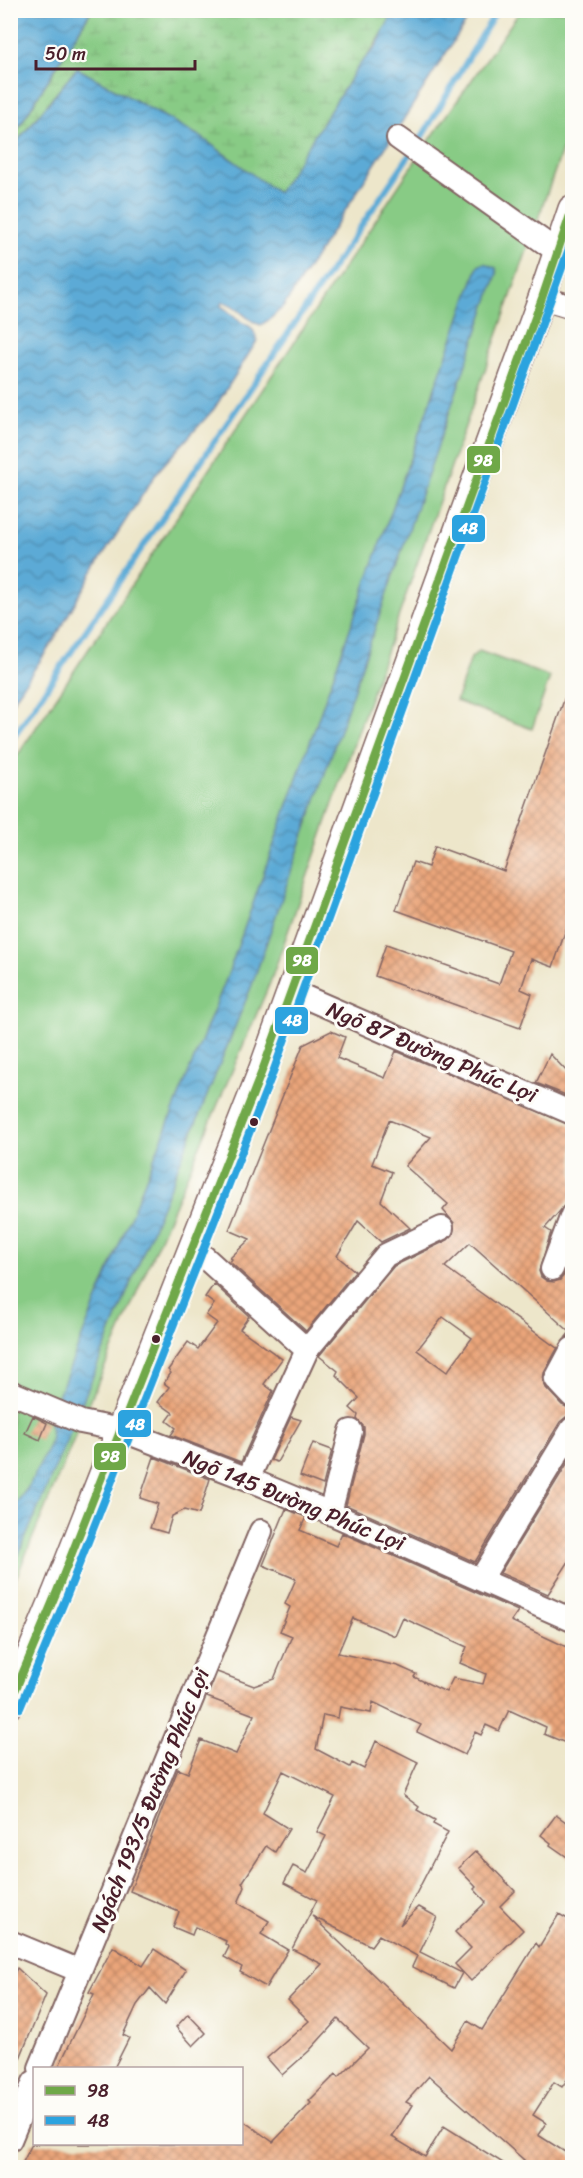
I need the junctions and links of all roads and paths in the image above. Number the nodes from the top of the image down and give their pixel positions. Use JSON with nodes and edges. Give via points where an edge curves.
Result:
{"nodes":[{"id":1,"x":408,"y":145,"type":"dead end"},
{"id":2,"x":573,"y":209,"type":"edge"},
{"id":3,"x":558,"y":252,"type":"junction"},
{"id":4,"x":542,"y":298,"type":"junction"},
{"id":5,"x":573,"y":307,"type":"edge"},
{"id":6,"x":291,"y":991,"type":"junction"},
{"id":7,"x":573,"y":1113,"type":"edge"},
{"id":8,"x":573,"y":1215,"type":"edge"},
{"id":9,"x":442,"y":1228,"type":"dead end"},
{"id":10,"x":192,"y":1246,"type":"junction"},
{"id":11,"x":552,"y":1269,"type":"dead end"},
{"id":12,"x":573,"y":1349,"type":"edge"},
{"id":13,"x":307,"y":1350,"type":"junction"},
{"id":14,"x":10,"y":1392,"type":"edge"},
{"id":15,"x":573,"y":1396,"type":"edge"},
{"id":16,"x":573,"y":1429,"type":"edge"},
{"id":17,"x":121,"y":1430,"type":"junction"},
{"id":18,"x":351,"y":1431,"type":"dead end"},
{"id":19,"x":248,"y":1479,"type":"junction"},
{"id":20,"x":330,"y":1513,"type":"junction"},
{"id":21,"x":261,"y":1531,"type":"dead end"},
{"id":22,"x":481,"y":1579,"type":"junction"},
{"id":23,"x":571,"y":1614,"type":"edge"},
{"id":24,"x":10,"y":1704,"type":"edge"},
{"id":25,"x":10,"y":1942,"type":"edge"},
{"id":26,"x":80,"y":1971,"type":"junction"},
{"id":27,"x":40,"y":2067,"type":"edge"},
{"id":28,"x":33,"y":2084,"type":"edge"},
{"id":29,"x":10,"y":2140,"type":"edge"}],
"edges":[{"from":1,"to":3,"type":"street"},
{"from":2,"to":3,"type":"street"},
{"from":3,"to":4,"type":"street"},
{"from":4,"to":5,"type":"street"},
{"from":4,"to":6,"type":"street"},
{"from":6,"to":7,"type":"street","name":"Ngõ 87 Đường Phúc Lợi"},
{"from":6,"to":10,"type":"street"},
{"from":8,"to":11,"type":"street"},
{"from":9,"to":13,"type":"street","via":[[386,1255]]},
{"from":10,"to":13,"type":"street"},
{"from":10,"to":17,"type":"street"},
{"from":12,"to":15,"type":"street","via":[[556,1379]]},
{"from":13,"to":19,"type":"street"},
{"from":14,"to":17,"type":"street","name":"Ngõ 145 Đường Phúc Lợi","via":[[81,1422]]},
{"from":16,"to":22,"type":"street"},
{"from":17,"to":19,"type":"street","name":"Ngõ 145 Đường Phúc Lợi"},
{"from":17,"to":24,"type":"street"},
{"from":18,"to":20,"type":"street"},
{"from":19,"to":20,"type":"street","name":"Ngõ 145 Đường Phúc Lợi"},
{"from":20,"to":22,"type":"street","name":"Ngõ 145 Đường Phúc Lợi"},
{"from":21,"to":26,"type":"street","name":"Ngách 193/5 Đường Phúc Lợi"},
{"from":22,"to":23,"type":"street","name":"Ngõ 145 Đường Phúc Lợi"},
{"from":25,"to":26,"type":"street"},
{"from":26,"to":27,"type":"street","name":"Ngách 193/5 Đường Phúc Lợi"},
{"from":28,"to":29,"type":"street"}]}
